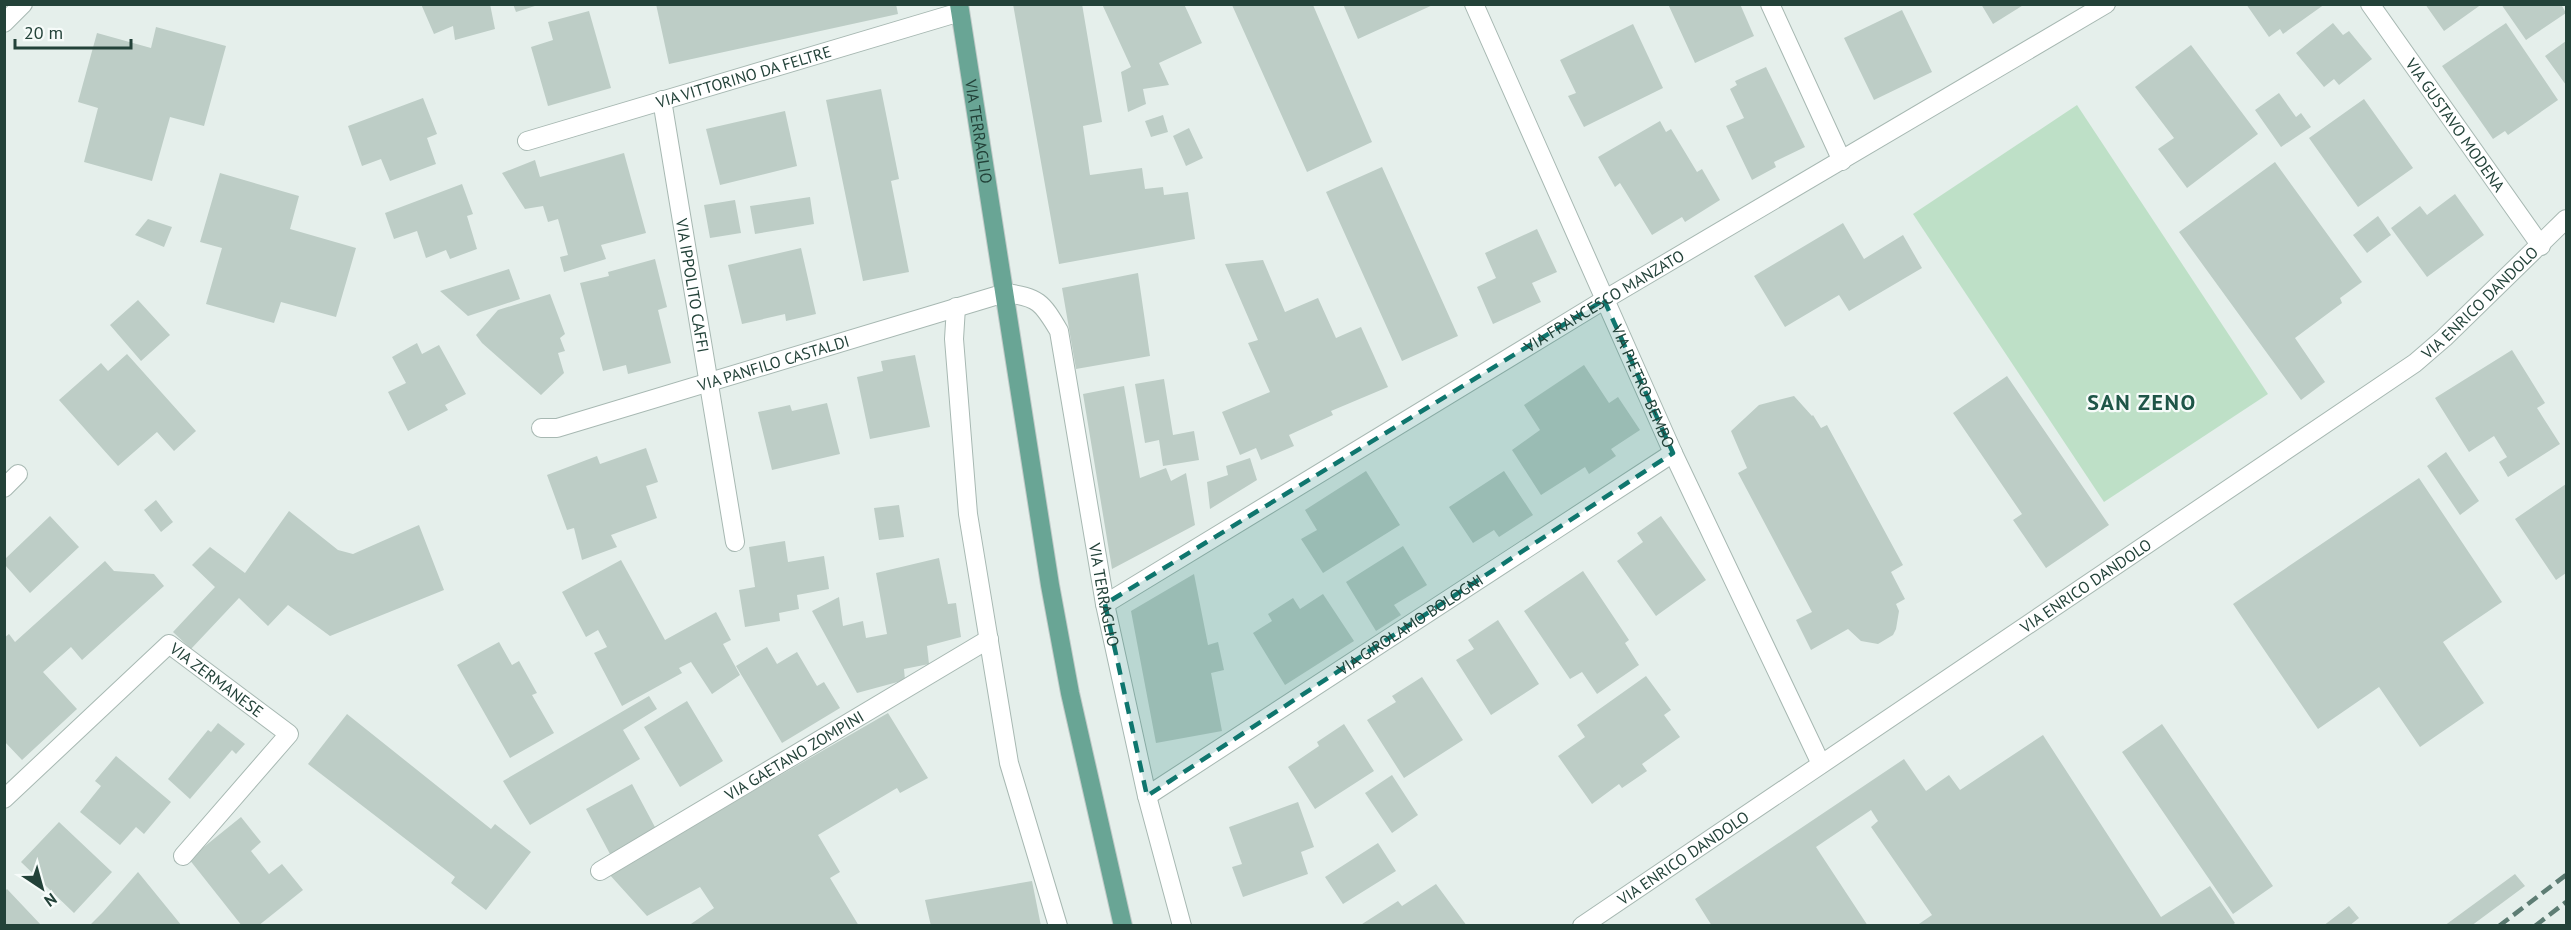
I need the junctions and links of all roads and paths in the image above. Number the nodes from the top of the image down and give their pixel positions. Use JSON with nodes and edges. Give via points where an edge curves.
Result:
{"nodes":[{"id":1,"x":23,"y":4,"type":"edge"},
{"id":2,"x":1474,"y":4,"type":"edge"},
{"id":3,"x":1770,"y":4,"type":"edge"},
{"id":4,"x":2106,"y":4,"type":"edge"},
{"id":5,"x":2370,"y":4,"type":"edge"},
{"id":6,"x":960,"y":8,"type":"edge"},
{"id":7,"x":4,"y":23,"type":"edge"},
{"id":8,"x":662,"y":100,"type":"junction"},
{"id":9,"x":527,"y":141,"type":"dead end"},
{"id":10,"x":1842,"y":161,"type":"junction"},
{"id":11,"x":2566,"y":219,"type":"edge"},
{"id":12,"x":2541,"y":246,"type":"junction"},
{"id":13,"x":1005,"y":293,"type":"junction"},
{"id":14,"x":1604,"y":300,"type":"junction"},
{"id":15,"x":956,"y":307,"type":"junction"},
{"id":16,"x":708,"y":382,"type":"junction"},
{"id":17,"x":540,"y":428,"type":"dead end"},
{"id":18,"x":1673,"y":453,"type":"junction"},
{"id":19,"x":18,"y":474,"type":"dead end"},
{"id":20,"x":4,"y":488,"type":"edge"},
{"id":21,"x":735,"y":542,"type":"dead end"},
{"id":22,"x":1105,"y":604,"type":"junction"},
{"id":23,"x":989,"y":639,"type":"junction"},
{"id":24,"x":1821,"y":764,"type":"junction"},
{"id":25,"x":1147,"y":796,"type":"junction"},
{"id":26,"x":4,"y":800,"type":"edge"},
{"id":27,"x":183,"y":856,"type":"dead end"},
{"id":28,"x":600,"y":871,"type":"dead end"},
{"id":29,"x":1058,"y":926,"type":"edge"},
{"id":30,"x":1123,"y":926,"type":"edge"},
{"id":31,"x":1182,"y":926,"type":"edge"},
{"id":32,"x":1582,"y":926,"type":"edge"}],
"edges":[{"from":1,"to":7,"type":"street"},
{"from":2,"to":14,"type":"street","name":"VIA PIETRO BEMBO"},
{"from":3,"to":10,"type":"street"},
{"from":4,"to":10,"type":"street","name":"VIA FRANCESCO MANZATO"},
{"from":5,"to":12,"type":"street","name":"VIA GUSTAVO MODENA"},
{"from":6,"to":8,"type":"street","name":"VIA VITTORINO DA FELTRE"},
{"from":6,"to":13,"type":"main road","name":"VIA TERRAGLIO"},
{"from":8,"to":9,"type":"street","name":"VIA VITTORINO DA FELTRE"},
{"from":8,"to":16,"type":"street","name":"VIA IPPOLITO CAFFI"},
{"from":10,"to":14,"type":"street","name":"VIA FRANCESCO MANZATO"},
{"from":11,"to":12,"type":"street","name":"VIA ENRICO DANDOLO"},
{"from":12,"to":24,"type":"street","name":"VIA ENRICO DANDOLO","via":[[2415,363]]},
{"from":13,"to":15,"type":"street","name":"VIA PANFILO CASTALDI"},
{"from":13,"to":22,"type":"street","name":"VIA TERRAGLIO","via":[[1029,296],[1047,310],[1059,331]]},
{"from":13,"to":30,"type":"main road","name":"VIA TERRAGLIO","via":[[1070,693]]},
{"from":14,"to":18,"type":"street","name":"VIA PIETRO BEMBO"},
{"from":14,"to":22,"type":"street","name":"VIA FRANCESCO MANZATO"},
{"from":15,"to":16,"type":"street","name":"VIA PANFILO CASTALDI"},
{"from":15,"to":23,"type":"street","via":[[954,339],[968,514]]},
{"from":16,"to":17,"type":"street","name":"VIA PANFILO CASTALDI","via":[[557,428]]},
{"from":16,"to":21,"type":"street","name":"VIA IPPOLITO CAFFI"},
{"from":18,"to":24,"type":"street","name":"VIA PIETRO BEMBO"},
{"from":18,"to":25,"type":"street","name":"VIA GIROLAMO BOLOGNI"},
{"from":19,"to":20,"type":"street"},
{"from":22,"to":25,"type":"street","name":"VIA TERRAGLIO"},
{"from":23,"to":28,"type":"street","name":"VIA GAETANO ZOMPINI"},
{"from":23,"to":29,"type":"street","via":[[1009,764]]},
{"from":24,"to":32,"type":"street","name":"VIA ENRICO DANDOLO"},
{"from":25,"to":31,"type":"street","name":"VIA TERRAGLIO"},
{"from":26,"to":27,"type":"street","name":"VIA ZERMANESE","via":[[169,644],[289,734]]}]}
